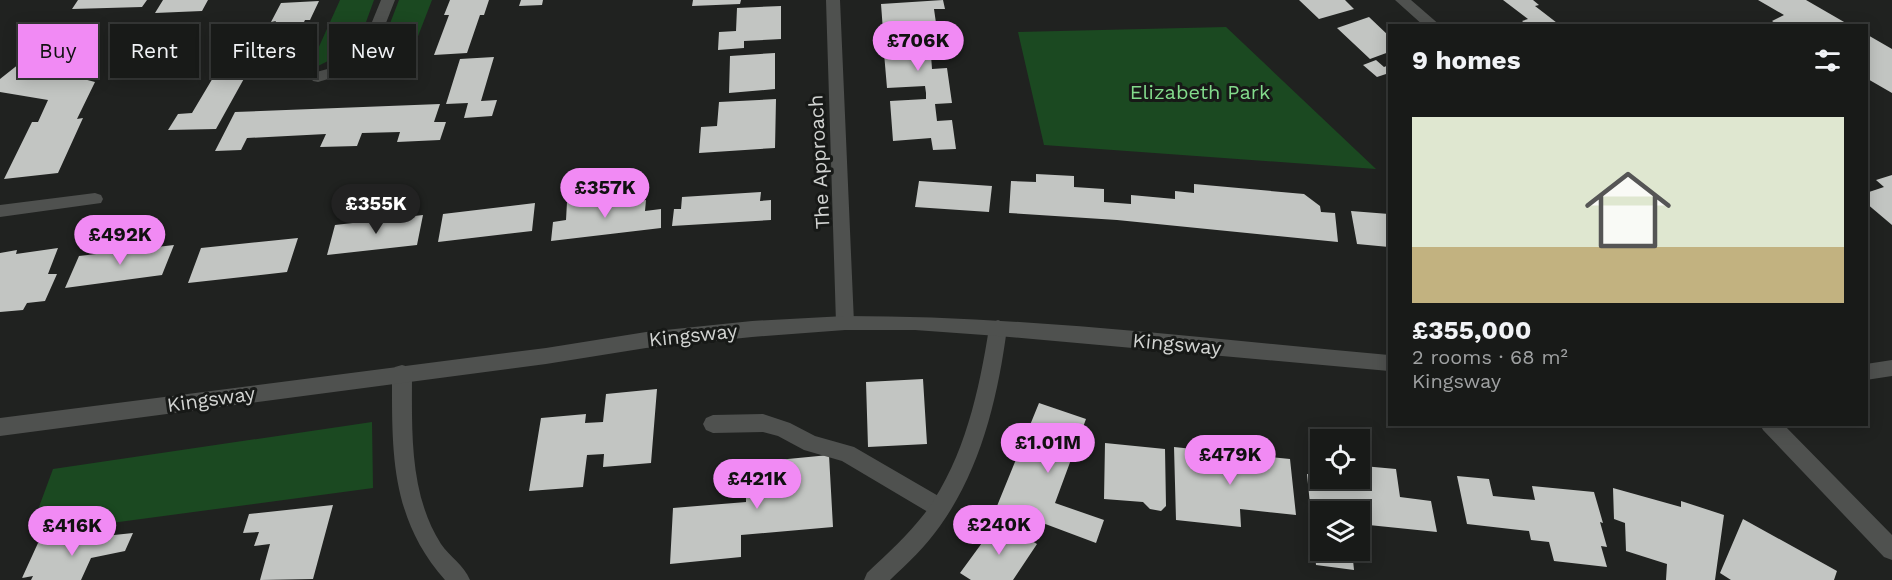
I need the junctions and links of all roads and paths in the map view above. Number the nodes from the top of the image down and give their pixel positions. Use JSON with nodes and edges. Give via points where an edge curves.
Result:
{"nodes":[{"id":1,"x":388,"y":0,"type":"edge"},
{"id":2,"x":833,"y":0,"type":"edge"},
{"id":3,"x":1402,"y":0,"type":"edge"},
{"id":4,"x":378,"y":24,"type":"edge"},
{"id":5,"x":1432,"y":24,"type":"edge"},
{"id":6,"x":329,"y":74,"type":"edge"},
{"id":7,"x":318,"y":77,"type":"dead end"},
{"id":8,"x":95,"y":199,"type":"dead end"},
{"id":9,"x":0,"y":211,"type":"edge"},
{"id":10,"x":845,"y":323,"type":"junction"},
{"id":11,"x":998,"y":328,"type":"junction"},
{"id":12,"x":1388,"y":363,"type":"edge"},
{"id":13,"x":402,"y":373,"type":"junction"},
{"id":14,"x":713,"y":424,"type":"dead end"},
{"id":15,"x":1772,"y":426,"type":"edge"},
{"id":16,"x":2,"y":430,"type":"edge"},
{"id":17,"x":940,"y":508,"type":"junction"},
{"id":18,"x":1892,"y":550,"type":"edge"},
{"id":19,"x":459,"y":580,"type":"edge"},
{"id":20,"x":875,"y":580,"type":"edge"}],
"edges":[{"from":1,"to":4,"type":"street"},
{"from":2,"to":10,"type":"street","name":"The Approach"},
{"from":3,"to":5,"type":"street"},
{"from":6,"to":7,"type":"street"},
{"from":8,"to":9,"type":"street"},
{"from":10,"to":11,"type":"street","name":"Kingsway"},
{"from":10,"to":13,"type":"street","name":"Kingsway","via":[[646,340]]},
{"from":11,"to":12,"type":"street","name":"Kingsway"},
{"from":11,"to":17,"type":"street","via":[[975,431]]},
{"from":13,"to":16,"type":"street","name":"Kingsway"},
{"from":13,"to":19,"type":"street","via":[[402,437],[414,510],[434,552]]},
{"from":14,"to":17,"type":"street","via":[[763,423],[783,429],[811,444],[847,453]]},
{"from":15,"to":18,"type":"street"},
{"from":17,"to":20,"type":"street","via":[[908,549]]}]}
